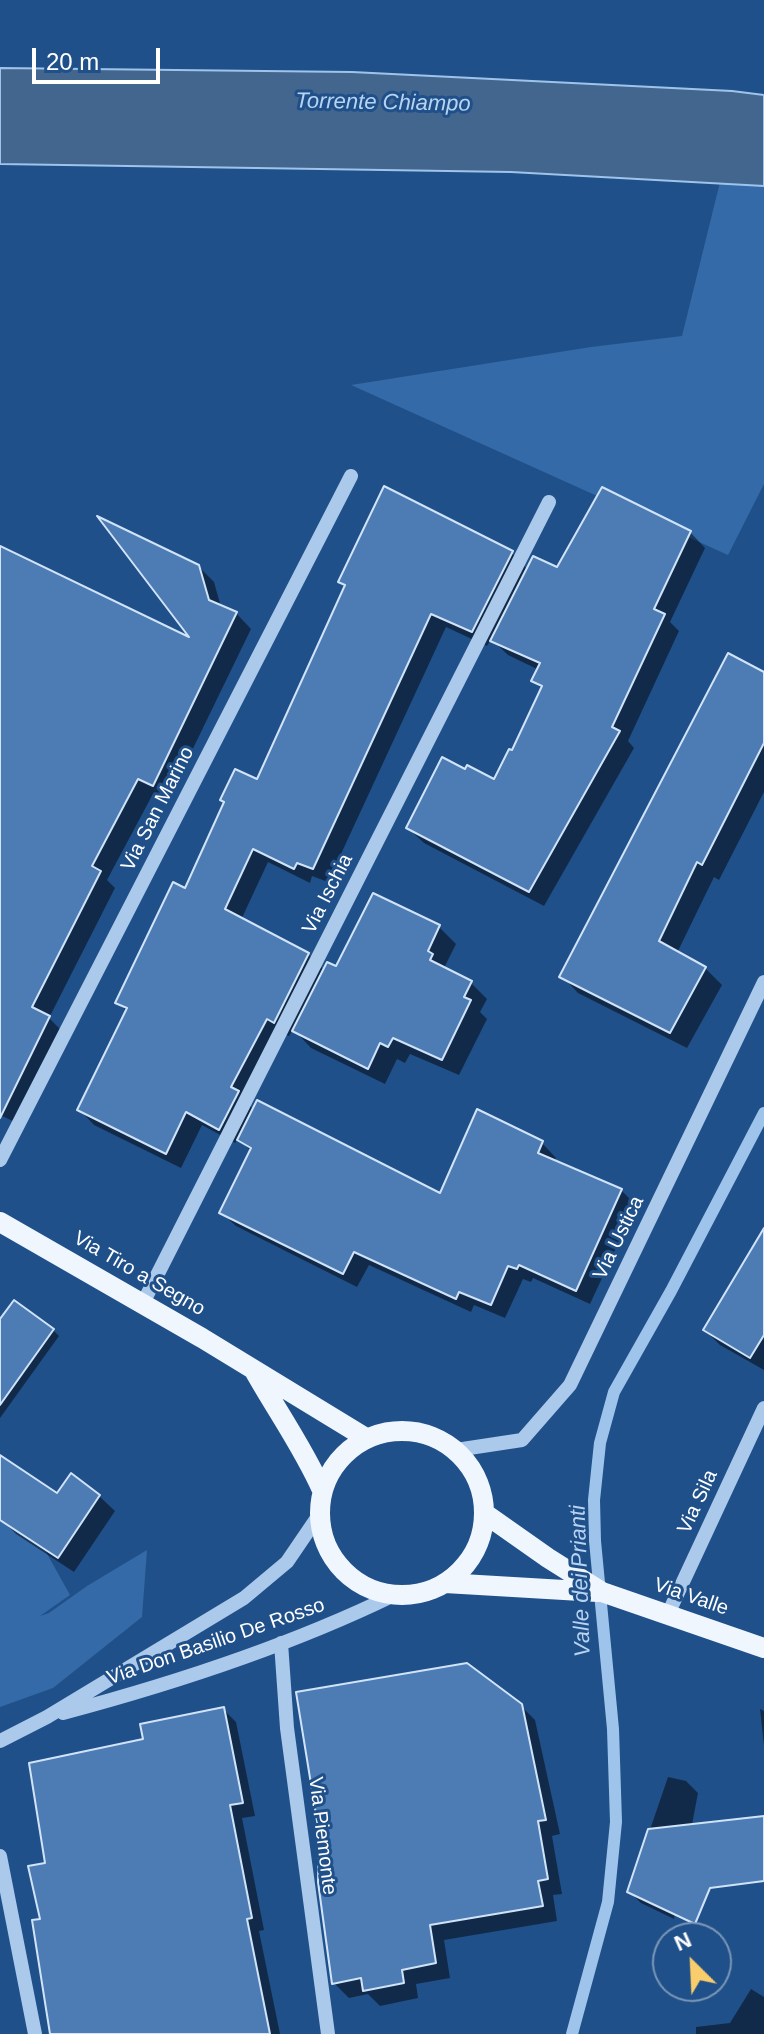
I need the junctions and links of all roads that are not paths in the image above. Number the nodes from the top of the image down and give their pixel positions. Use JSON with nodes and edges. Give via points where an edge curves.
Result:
{"nodes":[{"id":1,"x":351,"y":476,"type":"dead end"},
{"id":2,"x":549,"y":502,"type":"dead end"},
{"id":3,"x":764,"y":982,"type":"edge"},
{"id":4,"x":0,"y":1160,"type":"edge"},
{"id":5,"x":0,"y":1222,"type":"edge"},
{"id":6,"x":143,"y":1303,"type":"junction"},
{"id":7,"x":253,"y":1368,"type":"junction"},
{"id":8,"x":764,"y":1408,"type":"edge"},
{"id":9,"x":366,"y":1438,"type":"junction"},
{"id":10,"x":456,"y":1450,"type":"junction"},
{"id":11,"x":322,"y":1490,"type":"junction"},
{"id":12,"x":484,"y":1513,"type":"junction"},
{"id":13,"x":319,"y":1515,"type":"junction"},
{"id":14,"x":445,"y":1583,"type":"junction"},
{"id":15,"x":602,"y":1592,"type":"junction"},
{"id":16,"x":394,"y":1595,"type":"junction"},
{"id":17,"x":668,"y":1614,"type":"junction"},
{"id":18,"x":281,"y":1643,"type":"junction"},
{"id":19,"x":764,"y":1648,"type":"edge"},
{"id":20,"x":47,"y":1717,"type":"junction"},
{"id":21,"x":0,"y":1741,"type":"edge"},
{"id":22,"x":0,"y":1856,"type":"edge"},
{"id":23,"x":35,"y":2034,"type":"edge"},
{"id":24,"x":328,"y":2034,"type":"edge"}],
"edges":[{"from":1,"to":4,"type":"street","name":"Via San Marino"},
{"from":2,"to":6,"type":"street","name":"Via Ischia"},
{"from":3,"to":10,"type":"street","name":"Via Ustica","via":[[570,1385],[522,1440]]},
{"from":5,"to":6,"type":"main road","name":"Via Tiro a Segno"},
{"from":6,"to":7,"type":"main road","name":"Via Tiro a Segno"},
{"from":7,"to":9,"type":"main road","name":"Via Tiro a Segno"},
{"from":7,"to":11,"type":"main road","name":"Via Tiro a Segno"},
{"from":8,"to":17,"type":"street","name":"Via Sila"},
{"from":9,"to":10,"type":"main road","via":[[413,1431]]},
{"from":9,"to":11,"type":"main road","via":[[347,1451]]},
{"from":10,"to":12,"type":"main road","via":[[481,1490]]},
{"from":11,"to":13,"type":"main road"},
{"from":12,"to":14,"type":"main road","via":[[479,1540],[466,1564]]},
{"from":12,"to":15,"type":"main road","name":"Via Valle"},
{"from":13,"to":16,"type":"main road","via":[[323,1539],[350,1578]]},
{"from":13,"to":20,"type":"street","name":"Via Don Basilio De Rosso","via":[[287,1562],[244,1598]]},
{"from":14,"to":15,"type":"main road","name":"Via Valle"},
{"from":14,"to":16,"type":"main road","name":"Via Valle","via":[[420,1593]]},
{"from":15,"to":17,"type":"main road","name":"Via Valle"},
{"from":16,"to":18,"type":"street","name":"Via Don Basilio De Rosso"},
{"from":17,"to":19,"type":"main road","name":"Via Valle"},
{"from":18,"to":20,"type":"street","name":"Via Don Basilio De Rosso","via":[[153,1689]]},
{"from":18,"to":24,"type":"street","name":"Via Piemonte","via":[[287,1728]]},
{"from":20,"to":21,"type":"street","name":"Via Don Basilio De Rosso"},
{"from":22,"to":23,"type":"street"}]}
